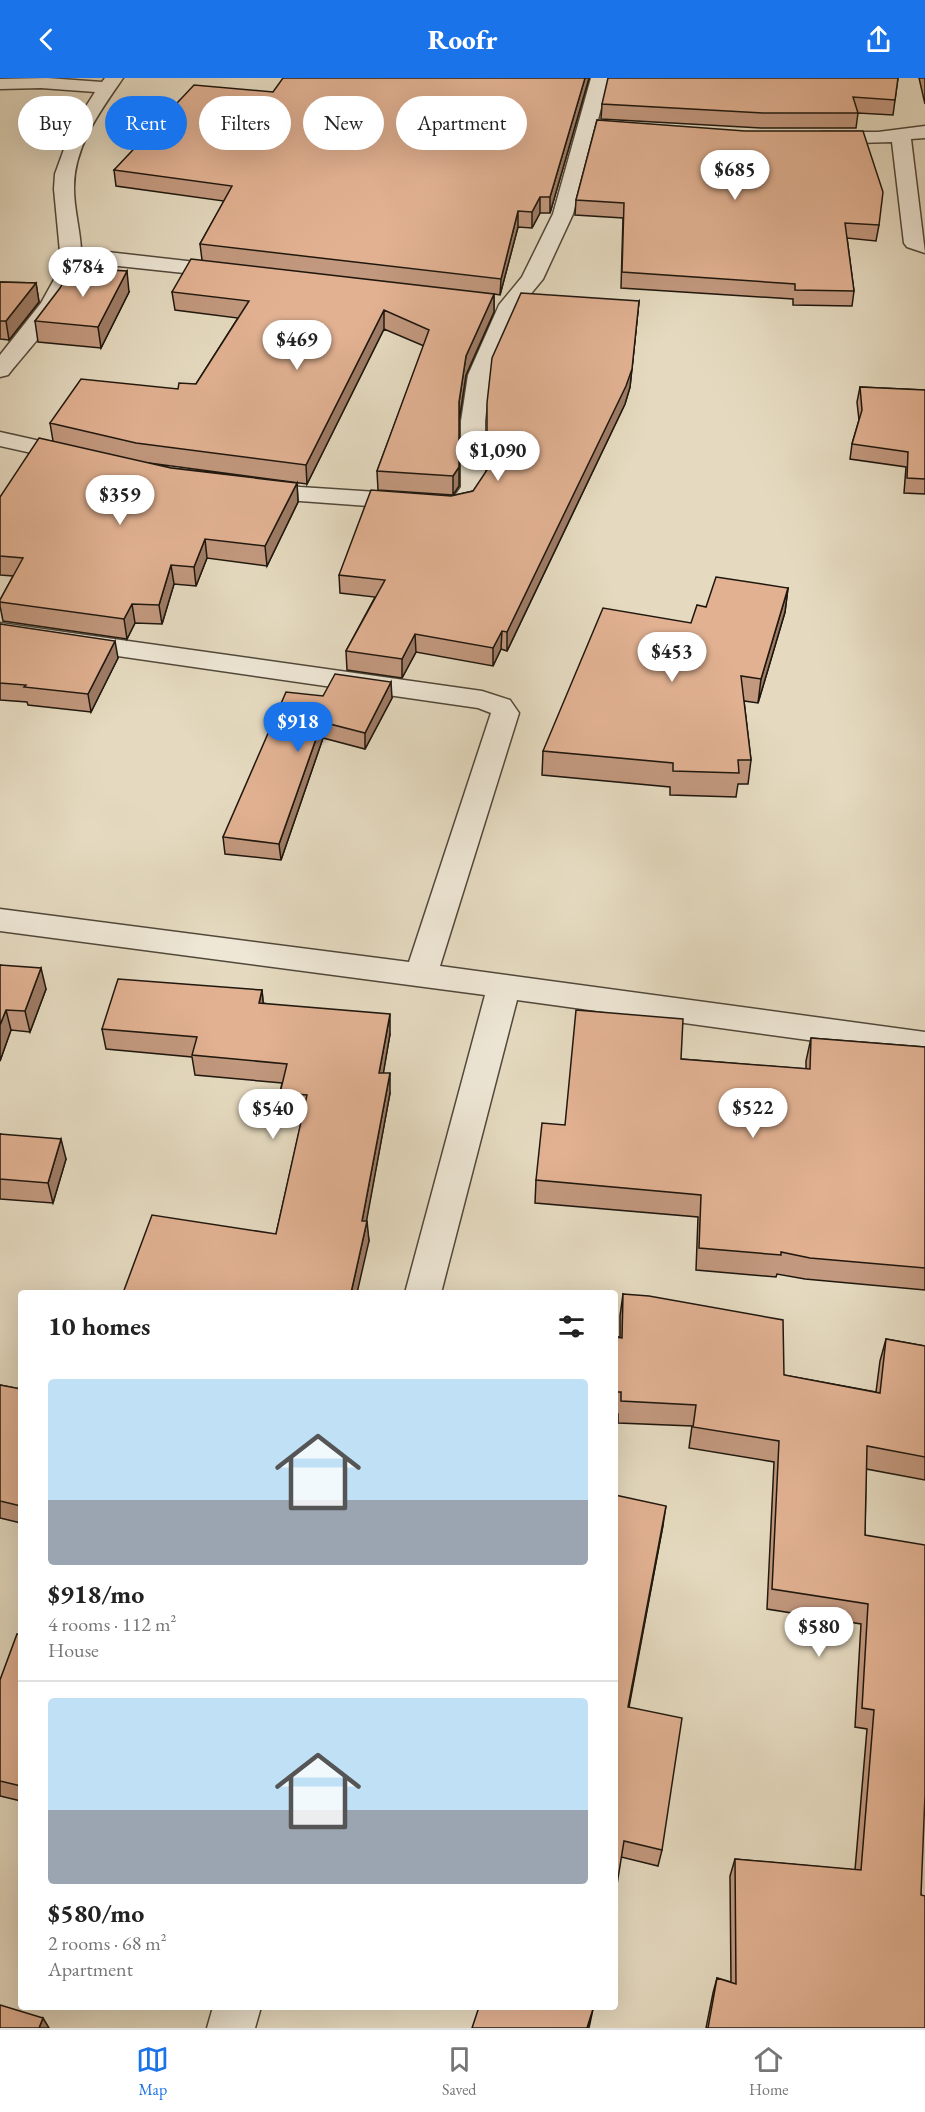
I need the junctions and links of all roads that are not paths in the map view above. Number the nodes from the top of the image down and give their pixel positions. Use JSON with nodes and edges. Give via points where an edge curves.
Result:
{"nodes":[{"id":1,"x":600,"y":78,"type":"edge"},
{"id":2,"x":17,"y":80,"type":"edge"},
{"id":3,"x":111,"y":83,"type":"edge"},
{"id":4,"x":0,"y":84,"type":"edge"},
{"id":5,"x":587,"y":126,"type":"junction"},
{"id":6,"x":609,"y":128,"type":"edge"},
{"id":7,"x":925,"y":132,"type":"edge"},
{"id":8,"x":901,"y":135,"type":"junction"},
{"id":9,"x":803,"y":137,"type":"edge"},
{"id":10,"x":925,"y":247,"type":"edge"},
{"id":11,"x":69,"y":254,"type":"junction"},
{"id":12,"x":246,"y":274,"type":"edge"},
{"id":13,"x":487,"y":303,"type":"edge"},
{"id":14,"x":510,"y":305,"type":"junction"},
{"id":15,"x":0,"y":370,"type":"edge"},
{"id":16,"x":0,"y":438,"type":"edge"},
{"id":17,"x":99,"y":461,"type":"edge"},
{"id":18,"x":238,"y":486,"type":"edge"},
{"id":19,"x":0,"y":631,"type":"edge"},
{"id":20,"x":0,"y":920,"type":"edge"},
{"id":21,"x":422,"y":975,"type":"junction"},
{"id":22,"x":504,"y":986,"type":"junction"},
{"id":23,"x":925,"y":1044,"type":"edge"},
{"id":24,"x":424,"y":1290,"type":"edge"},
{"id":25,"x":236,"y":2010,"type":"edge"},
{"id":26,"x":231,"y":2028,"type":"edge"}],
"edges":[{"from":1,"to":5,"type":"street"},
{"from":2,"to":3,"type":"street"},
{"from":2,"to":4,"type":"street"},
{"from":3,"to":11,"type":"street","via":[[71,150],[64,187]]},
{"from":5,"to":6,"type":"street"},
{"from":5,"to":14,"type":"street","via":[[563,214],[532,279]]},
{"from":7,"to":8,"type":"street"},
{"from":8,"to":9,"type":"street"},
{"from":8,"to":10,"type":"street","via":[[914,243]]},
{"from":11,"to":12,"type":"street"},
{"from":11,"to":15,"type":"street","via":[[70,263],[56,296]]},
{"from":13,"to":14,"type":"street"},
{"from":14,"to":18,"type":"street","via":[[479,375],[472,421],[473,487],[462,502],[451,506]]},
{"from":16,"to":17,"type":"street"},
{"from":19,"to":21,"type":"street","via":[[482,700],[500,706],[505,713]]},
{"from":20,"to":21,"type":"street"},
{"from":21,"to":22,"type":"street"},
{"from":22,"to":23,"type":"street"},
{"from":22,"to":24,"type":"street"},
{"from":25,"to":26,"type":"street"}]}
